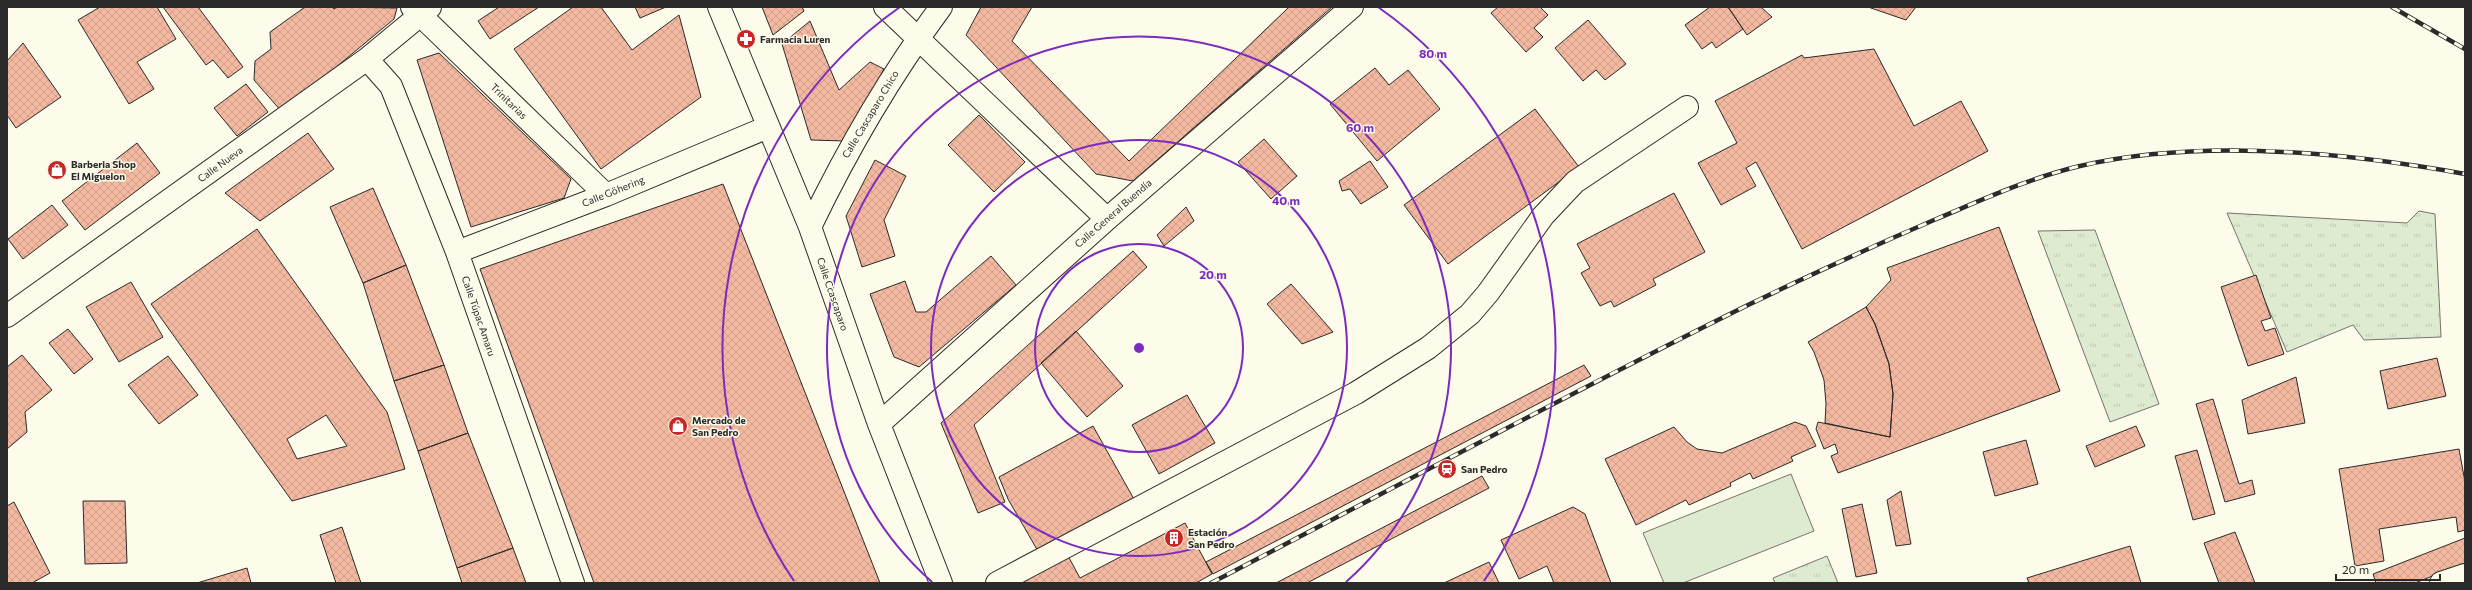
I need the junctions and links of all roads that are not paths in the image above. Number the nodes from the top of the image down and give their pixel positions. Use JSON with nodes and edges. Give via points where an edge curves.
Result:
{"nodes":[{"id":1,"x":719,"y":7,"type":"edge"},
{"id":2,"x":885,"y":7,"type":"edge"},
{"id":3,"x":941,"y":7,"type":"edge"},
{"id":4,"x":1352,"y":7,"type":"edge"},
{"id":5,"x":421,"y":10,"type":"edge"},
{"id":6,"x":917,"y":38,"type":"junction"},
{"id":7,"x":367,"y":59,"type":"junction"},
{"id":8,"x":1687,"y":107,"type":"dead end"},
{"id":9,"x":768,"y":127,"type":"junction"},
{"id":10,"x":606,"y":195,"type":"junction"},
{"id":11,"x":1107,"y":218,"type":"junction"},
{"id":12,"x":810,"y":227,"type":"junction"},
{"id":13,"x":456,"y":252,"type":"junction"},
{"id":14,"x":7,"y":316,"type":"edge"},
{"id":15,"x":878,"y":424,"type":"junction"},
{"id":16,"x":2465,"y":575,"type":"edge"},
{"id":17,"x":573,"y":583,"type":"edge"},
{"id":18,"x":941,"y":583,"type":"edge"},
{"id":19,"x":997,"y":583,"type":"edge"},
{"id":20,"x":2441,"y":583,"type":"edge"}],
"edges":[{"from":1,"to":9,"type":"street","name":"Calle Ccascaparo"},
{"from":2,"to":6,"type":"street"},
{"from":3,"to":6,"type":"street","name":"Calle Cascaparo Chico"},
{"from":4,"to":11,"type":"street","name":"Calle General Buendía"},
{"from":5,"to":7,"type":"street","name":"Calle Nueva"},
{"from":5,"to":10,"type":"street","name":"Trinitarias"},
{"from":6,"to":11,"type":"street"},
{"from":6,"to":12,"type":"street","name":"Calle Cascaparo Chico","via":[[838,168]]},
{"from":7,"to":13,"type":"street","name":"Calle Túpac Amaru","via":[[391,86]]},
{"from":7,"to":14,"type":"street","name":"Calle Nueva"},
{"from":8,"to":19,"type":"street","via":[[1575,182],[1543,216],[1470,314],[1428,348],[1356,393]]},
{"from":9,"to":10,"type":"street","name":"Calle Göhering"},
{"from":9,"to":12,"type":"street","name":"Calle Ccascaparo"},
{"from":10,"to":13,"type":"street","name":"Calle Göhering"},
{"from":11,"to":15,"type":"street","name":"Calle General Buendía"},
{"from":12,"to":15,"type":"street","name":"Calle Ccascaparo"},
{"from":13,"to":17,"type":"street","name":"Calle Túpac Amaru"},
{"from":15,"to":18,"type":"street","name":"Calle Ccascaparo"},
{"from":16,"to":20,"type":"street"}]}
